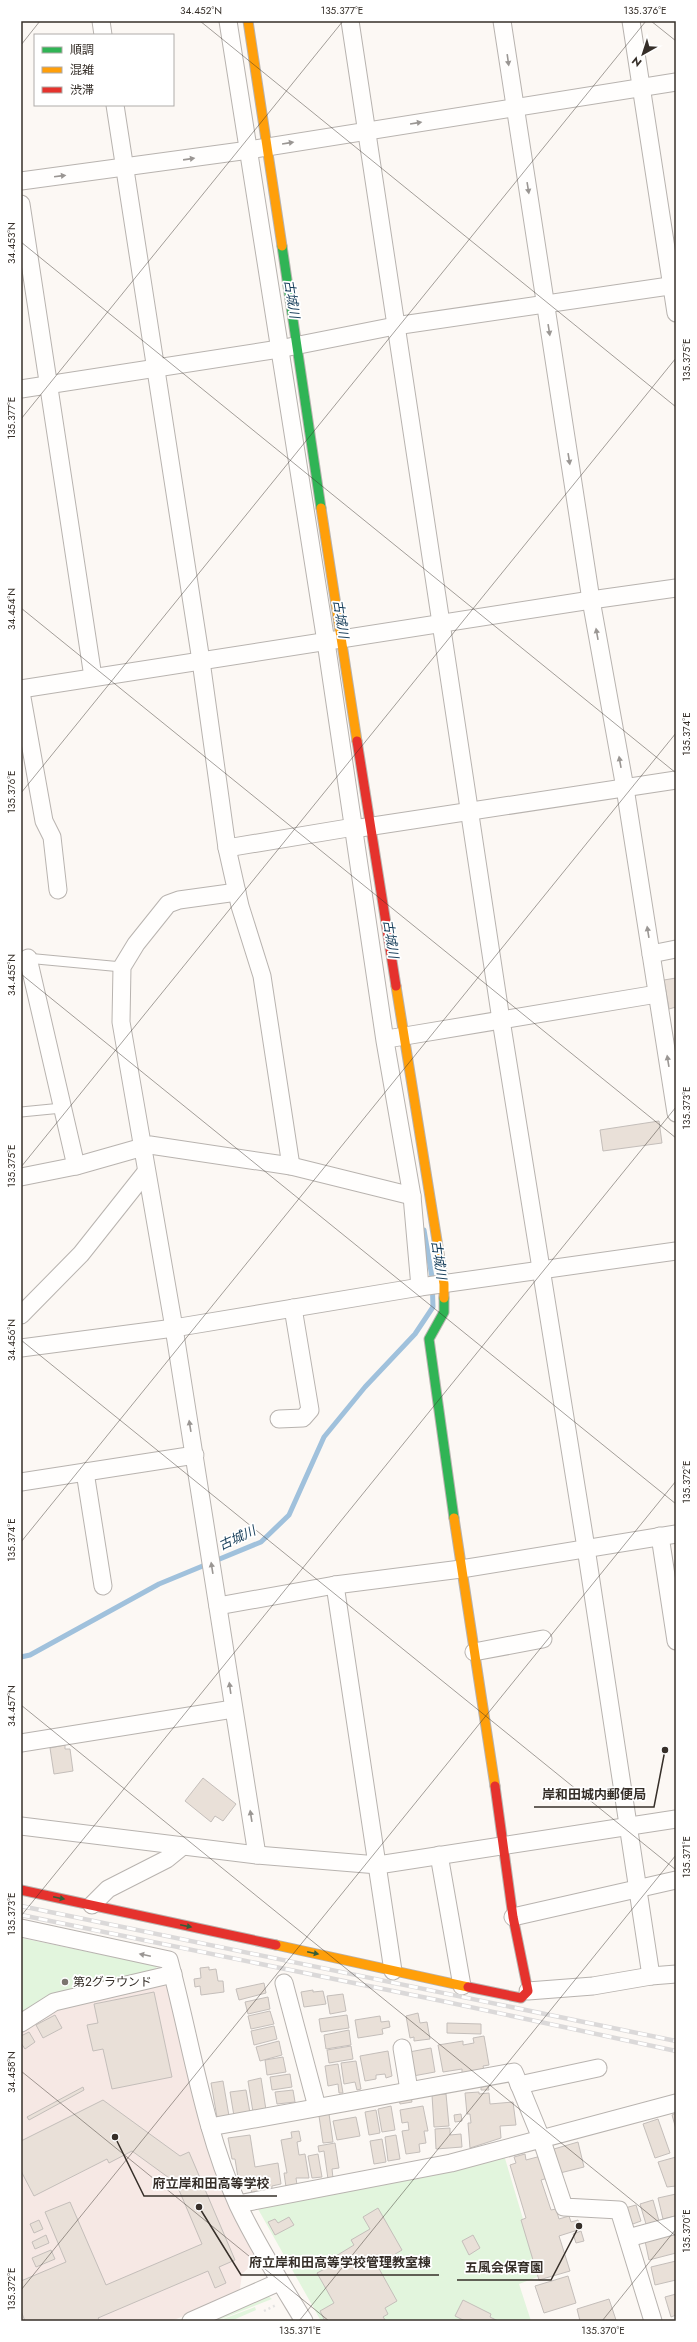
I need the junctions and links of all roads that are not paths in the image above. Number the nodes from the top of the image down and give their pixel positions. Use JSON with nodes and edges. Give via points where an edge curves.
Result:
{"nodes":[{"id":1,"x":101,"y":21,"type":"edge"},
{"id":2,"x":228,"y":21,"type":"edge"},
{"id":3,"x":248,"y":21,"type":"edge"},
{"id":4,"x":350,"y":21,"type":"edge"},
{"id":5,"x":502,"y":21,"type":"edge"},
{"id":6,"x":631,"y":21,"type":"edge"},
{"id":7,"x":103,"y":34,"type":"edge"},
{"id":8,"x":676,"y":82,"type":"edge"},
{"id":9,"x":641,"y":88,"type":"junction"},
{"id":10,"x":115,"y":106,"type":"edge"},
{"id":11,"x":515,"y":107,"type":"junction"},
{"id":12,"x":366,"y":130,"type":"junction"},
{"id":13,"x":268,"y":147,"type":"junction"},
{"id":14,"x":249,"y":150,"type":"junction"},
{"id":15,"x":125,"y":168,"type":"junction"},
{"id":16,"x":21,"y":181,"type":"edge"},
{"id":17,"x":21,"y":204,"type":"edge"},
{"id":18,"x":26,"y":265,"type":"edge"},
{"id":19,"x":674,"y":286,"type":"edge"},
{"id":20,"x":545,"y":306,"type":"junction"},
{"id":21,"x":676,"y":313,"type":"edge"},
{"id":22,"x":395,"y":326,"type":"junction"},
{"id":23,"x":297,"y":345,"type":"junction"},
{"id":24,"x":279,"y":349,"type":"junction"},
{"id":25,"x":156,"y":368,"type":"junction"},
{"id":26,"x":50,"y":385,"type":"junction"},
{"id":27,"x":21,"y":389,"type":"edge"},
{"id":28,"x":676,"y":588,"type":"edge"},
{"id":29,"x":591,"y":600,"type":"junction"},
{"id":30,"x":442,"y":624,"type":"junction"},
{"id":31,"x":333,"y":640,"type":"junction"},
{"id":32,"x":201,"y":661,"type":"junction"},
{"id":33,"x":93,"y":677,"type":"junction"},
{"id":34,"x":21,"y":689,"type":"edge"},
{"id":35,"x":21,"y":692,"type":"edge"},
{"id":36,"x":676,"y":780,"type":"edge"},
{"id":37,"x":625,"y":788,"type":"junction"},
{"id":38,"x":469,"y":810,"type":"junction"},
{"id":39,"x":371,"y":826,"type":"junction"},
{"id":40,"x":354,"y":828,"type":"junction"},
{"id":41,"x":227,"y":848,"type":"junction"},
{"id":42,"x":58,"y":890,"type":"dead end"},
{"id":43,"x":237,"y":892,"type":"junction"},
{"id":44,"x":676,"y":949,"type":"edge"},
{"id":45,"x":651,"y":954,"type":"junction"},
{"id":46,"x":24,"y":957,"type":"edge"},
{"id":47,"x":122,"y":967,"type":"junction"},
{"id":48,"x":657,"y":994,"type":"junction"},
{"id":49,"x":501,"y":1020,"type":"junction"},
{"id":50,"x":404,"y":1036,"type":"junction"},
{"id":51,"x":385,"y":1041,"type":"junction"},
{"id":52,"x":62,"y":1108,"type":"junction"},
{"id":53,"x":21,"y":1112,"type":"edge"},
{"id":54,"x":676,"y":1113,"type":"edge"},
{"id":55,"x":142,"y":1148,"type":"junction"},
{"id":56,"x":76,"y":1166,"type":"junction"},
{"id":57,"x":290,"y":1166,"type":"junction"},
{"id":58,"x":146,"y":1172,"type":"junction"},
{"id":59,"x":21,"y":1177,"type":"edge"},
{"id":60,"x":412,"y":1196,"type":"junction"},
{"id":61,"x":676,"y":1251,"type":"edge"},
{"id":62,"x":542,"y":1270,"type":"junction"},
{"id":63,"x":444,"y":1284,"type":"junction"},
{"id":64,"x":421,"y":1287,"type":"junction"},
{"id":65,"x":293,"y":1308,"type":"junction"},
{"id":66,"x":21,"y":1315,"type":"edge"},
{"id":67,"x":174,"y":1328,"type":"junction"},
{"id":68,"x":21,"y":1348,"type":"edge"},
{"id":69,"x":279,"y":1419,"type":"dead end"},
{"id":70,"x":194,"y":1455,"type":"junction"},
{"id":71,"x":85,"y":1472,"type":"junction"},
{"id":72,"x":21,"y":1482,"type":"edge"},
{"id":73,"x":668,"y":1535,"type":"edge"},
{"id":74,"x":586,"y":1548,"type":"junction"},
{"id":75,"x":461,"y":1569,"type":"junction"},
{"id":76,"x":335,"y":1585,"type":"junction"},
{"id":77,"x":103,"y":1586,"type":"dead end"},
{"id":78,"x":218,"y":1606,"type":"junction"},
{"id":79,"x":543,"y":1639,"type":"dead end"},
{"id":80,"x":676,"y":1642,"type":"edge"},
{"id":81,"x":474,"y":1652,"type":"junction"},
{"id":82,"x":233,"y":1709,"type":"junction"},
{"id":83,"x":21,"y":1743,"type":"edge"},
{"id":84,"x":676,"y":1819,"type":"edge"},
{"id":85,"x":21,"y":1826,"type":"edge"},
{"id":86,"x":628,"y":1828,"type":"junction"},
{"id":87,"x":504,"y":1845,"type":"junction"},
{"id":88,"x":183,"y":1846,"type":"junction"},
{"id":89,"x":257,"y":1855,"type":"junction"},
{"id":90,"x":439,"y":1855,"type":"junction"},
{"id":91,"x":378,"y":1865,"type":"junction"},
{"id":92,"x":676,"y":1880,"type":"edge"},
{"id":93,"x":639,"y":1888,"type":"junction"},
{"id":94,"x":21,"y":1890,"type":"edge"},
{"id":95,"x":92,"y":1905,"type":"junction"},
{"id":96,"x":513,"y":1917,"type":"junction"},
{"id":97,"x":21,"y":1928,"type":"edge"},
{"id":98,"x":393,"y":1971,"type":"junction"},
{"id":99,"x":172,"y":1974,"type":"junction"},
{"id":100,"x":676,"y":1974,"type":"edge"},
{"id":101,"x":651,"y":1976,"type":"junction"},
{"id":102,"x":284,"y":1983,"type":"dead end"},
{"id":103,"x":462,"y":1986,"type":"junction"},
{"id":104,"x":528,"y":1991,"type":"junction"},
{"id":105,"x":21,"y":2023,"type":"edge"},
{"id":106,"x":402,"y":2048,"type":"dead end"},
{"id":107,"x":598,"y":2068,"type":"dead end"},
{"id":108,"x":519,"y":2085,"type":"junction"},
{"id":109,"x":409,"y":2090,"type":"junction"},
{"id":110,"x":676,"y":2103,"type":"edge"},
{"id":111,"x":318,"y":2107,"type":"junction"},
{"id":112,"x":210,"y":2127,"type":"junction"},
{"id":113,"x":541,"y":2138,"type":"junction"},
{"id":114,"x":238,"y":2204,"type":"junction"},
{"id":115,"x":676,"y":2225,"type":"edge"},
{"id":116,"x":628,"y":2238,"type":"junction"},
{"id":117,"x":279,"y":2282,"type":"junction"},
{"id":118,"x":191,"y":2321,"type":"edge"},
{"id":119,"x":304,"y":2321,"type":"edge"},
{"id":120,"x":653,"y":2321,"type":"edge"}],
"edges":[{"from":1,"to":7,"type":"street"},
{"from":2,"to":14,"type":"street"},
{"from":3,"to":13,"type":"street"},
{"from":4,"to":12,"type":"street"},
{"from":5,"to":11,"type":"street","one_way":true},
{"from":6,"to":9,"type":"street"},
{"from":8,"to":9,"type":"street"},
{"from":9,"to":11,"type":"street"},
{"from":9,"to":19,"type":"street"},
{"from":10,"to":15,"type":"street"},
{"from":12,"to":11,"type":"street","one_way":true},
{"from":11,"to":20,"type":"street","one_way":true},
{"from":13,"to":12,"type":"street","one_way":true},
{"from":12,"to":22,"type":"street"},
{"from":13,"to":14,"type":"street"},
{"from":13,"to":23,"type":"street"},
{"from":15,"to":14,"type":"street","one_way":true},
{"from":14,"to":24,"type":"street"},
{"from":16,"to":15,"type":"street","one_way":true},
{"from":15,"to":25,"type":"street"},
{"from":17,"to":18,"type":"street"},
{"from":18,"to":26,"type":"street"},
{"from":19,"to":20,"type":"street"},
{"from":19,"to":21,"type":"street"},
{"from":20,"to":22,"type":"street"},
{"from":20,"to":29,"type":"street","one_way":true},
{"from":22,"to":23,"type":"street"},
{"from":22,"to":30,"type":"street"},
{"from":23,"to":24,"type":"street"},
{"from":23,"to":31,"type":"street"},
{"from":24,"to":25,"type":"street"},
{"from":24,"to":31,"type":"street"},
{"from":25,"to":26,"type":"street"},
{"from":25,"to":32,"type":"street"},
{"from":26,"to":27,"type":"street"},
{"from":26,"to":33,"type":"street"},
{"from":28,"to":29,"type":"street"},
{"from":29,"to":30,"type":"street"},
{"from":37,"to":29,"type":"street","one_way":true},
{"from":30,"to":31,"type":"street"},
{"from":30,"to":38,"type":"street"},
{"from":31,"to":32,"type":"street"},
{"from":31,"to":39,"type":"street"},
{"from":31,"to":40,"type":"street"},
{"from":32,"to":33,"type":"street"},
{"from":32,"to":41,"type":"street"},
{"from":33,"to":34,"type":"street"},
{"from":35,"to":42,"type":"street","via":[[44,821],[52,836]]},
{"from":36,"to":37,"type":"street"},
{"from":37,"to":38,"type":"street"},
{"from":45,"to":37,"type":"street","one_way":true},
{"from":38,"to":39,"type":"street"},
{"from":38,"to":49,"type":"street"},
{"from":39,"to":40,"type":"street"},
{"from":39,"to":50,"type":"street"},
{"from":40,"to":41,"type":"street"},
{"from":40,"to":51,"type":"street"},
{"from":41,"to":43,"type":"street"},
{"from":43,"to":47,"type":"street","via":[[179,900],[168,904],[136,944]]},
{"from":43,"to":57,"type":"street","via":[[262,976]]},
{"from":44,"to":45,"type":"street"},
{"from":45,"to":48,"type":"street"},
{"from":46,"to":47,"type":"lane"},
{"from":46,"to":52,"type":"street"},
{"from":47,"to":55,"type":"street","via":[[121,1022]]},
{"from":48,"to":49,"type":"street"},
{"from":54,"to":48,"type":"street","one_way":true},
{"from":49,"to":50,"type":"street"},
{"from":49,"to":62,"type":"street"},
{"from":50,"to":51,"type":"street"},
{"from":50,"to":63,"type":"street"},
{"from":51,"to":60,"type":"street"},
{"from":52,"to":53,"type":"lane"},
{"from":52,"to":56,"type":"street"},
{"from":55,"to":56,"type":"street"},
{"from":55,"to":57,"type":"street","via":[[150,1145]]},
{"from":55,"to":58,"type":"street"},
{"from":56,"to":59,"type":"street"},
{"from":57,"to":60,"type":"street"},
{"from":58,"to":66,"type":"street","via":[[81,1254]]},
{"from":58,"to":67,"type":"street"},
{"from":60,"to":64,"type":"street"},
{"from":61,"to":62,"type":"street"},
{"from":62,"to":63,"type":"street"},
{"from":62,"to":74,"type":"street"},
{"from":63,"to":64,"type":"street"},
{"from":63,"to":75,"type":"street","via":[[444,1312],[429,1339]]},
{"from":64,"to":65,"type":"street"},
{"from":65,"to":67,"type":"street"},
{"from":65,"to":69,"type":"street","via":[[310,1410],[303,1418]]},
{"from":67,"to":68,"type":"street"},
{"from":70,"to":67,"type":"street","one_way":true},
{"from":70,"to":71,"type":"street"},
{"from":78,"to":70,"type":"street","one_way":true},
{"from":71,"to":72,"type":"street"},
{"from":71,"to":77,"type":"street"},
{"from":73,"to":74,"type":"street"},
{"from":73,"to":80,"type":"street"},
{"from":74,"to":75,"type":"street"},
{"from":74,"to":86,"type":"street"},
{"from":75,"to":76,"type":"street"},
{"from":75,"to":81,"type":"street"},
{"from":76,"to":78,"type":"street"},
{"from":76,"to":91,"type":"street"},
{"from":82,"to":78,"type":"street","one_way":true},
{"from":79,"to":81,"type":"street"},
{"from":81,"to":87,"type":"street"},
{"from":82,"to":83,"type":"street"},
{"from":89,"to":82,"type":"street","one_way":true},
{"from":84,"to":86,"type":"street"},
{"from":85,"to":88,"type":"street"},
{"from":86,"to":87,"type":"street"},
{"from":86,"to":93,"type":"street"},
{"from":87,"to":90,"type":"street"},
{"from":87,"to":96,"type":"street"},
{"from":88,"to":89,"type":"street"},
{"from":88,"to":95,"type":"street","via":[[167,1859],[108,1889]]},
{"from":89,"to":91,"type":"street"},
{"from":90,"to":91,"type":"street"},
{"from":90,"to":103,"type":"street"},
{"from":91,"to":98,"type":"street"},
{"from":92,"to":93,"type":"street"},
{"from":93,"to":96,"type":"street"},
{"from":93,"to":101,"type":"street"},
{"from":94,"to":95,"type":"street","one_way":true},
{"from":95,"to":98,"type":"street","one_way":true},
{"from":96,"to":104,"type":"street"},
{"from":99,"to":97,"type":"street","one_way":true,"via":[[169,1960]]},
{"from":98,"to":103,"type":"street"},
{"from":99,"to":105,"type":"street","via":[[54,2002]]},
{"from":99,"to":112,"type":"street"},
{"from":100,"to":101,"type":"street"},
{"from":101,"to":104,"type":"street","via":[[593,1986]]},
{"from":102,"to":111,"type":"street"},
{"from":103,"to":104,"type":"street","via":[[521,1998]]},
{"from":106,"to":109,"type":"street"},
{"from":107,"to":108,"type":"street"},
{"from":108,"to":109,"type":"street","via":[[514,2072]]},
{"from":108,"to":113,"type":"street"},
{"from":109,"to":111,"type":"street"},
{"from":110,"to":113,"type":"street"},
{"from":111,"to":112,"type":"street"},
{"from":112,"to":114,"type":"street"},
{"from":113,"to":114,"type":"street","via":[[451,2163]]},
{"from":113,"to":116,"type":"street","via":[[564,2207],[619,2210]]},
{"from":114,"to":117,"type":"street"},
{"from":115,"to":116,"type":"street"},
{"from":116,"to":120,"type":"street"},
{"from":117,"to":118,"type":"street"},
{"from":117,"to":119,"type":"street"}]}
